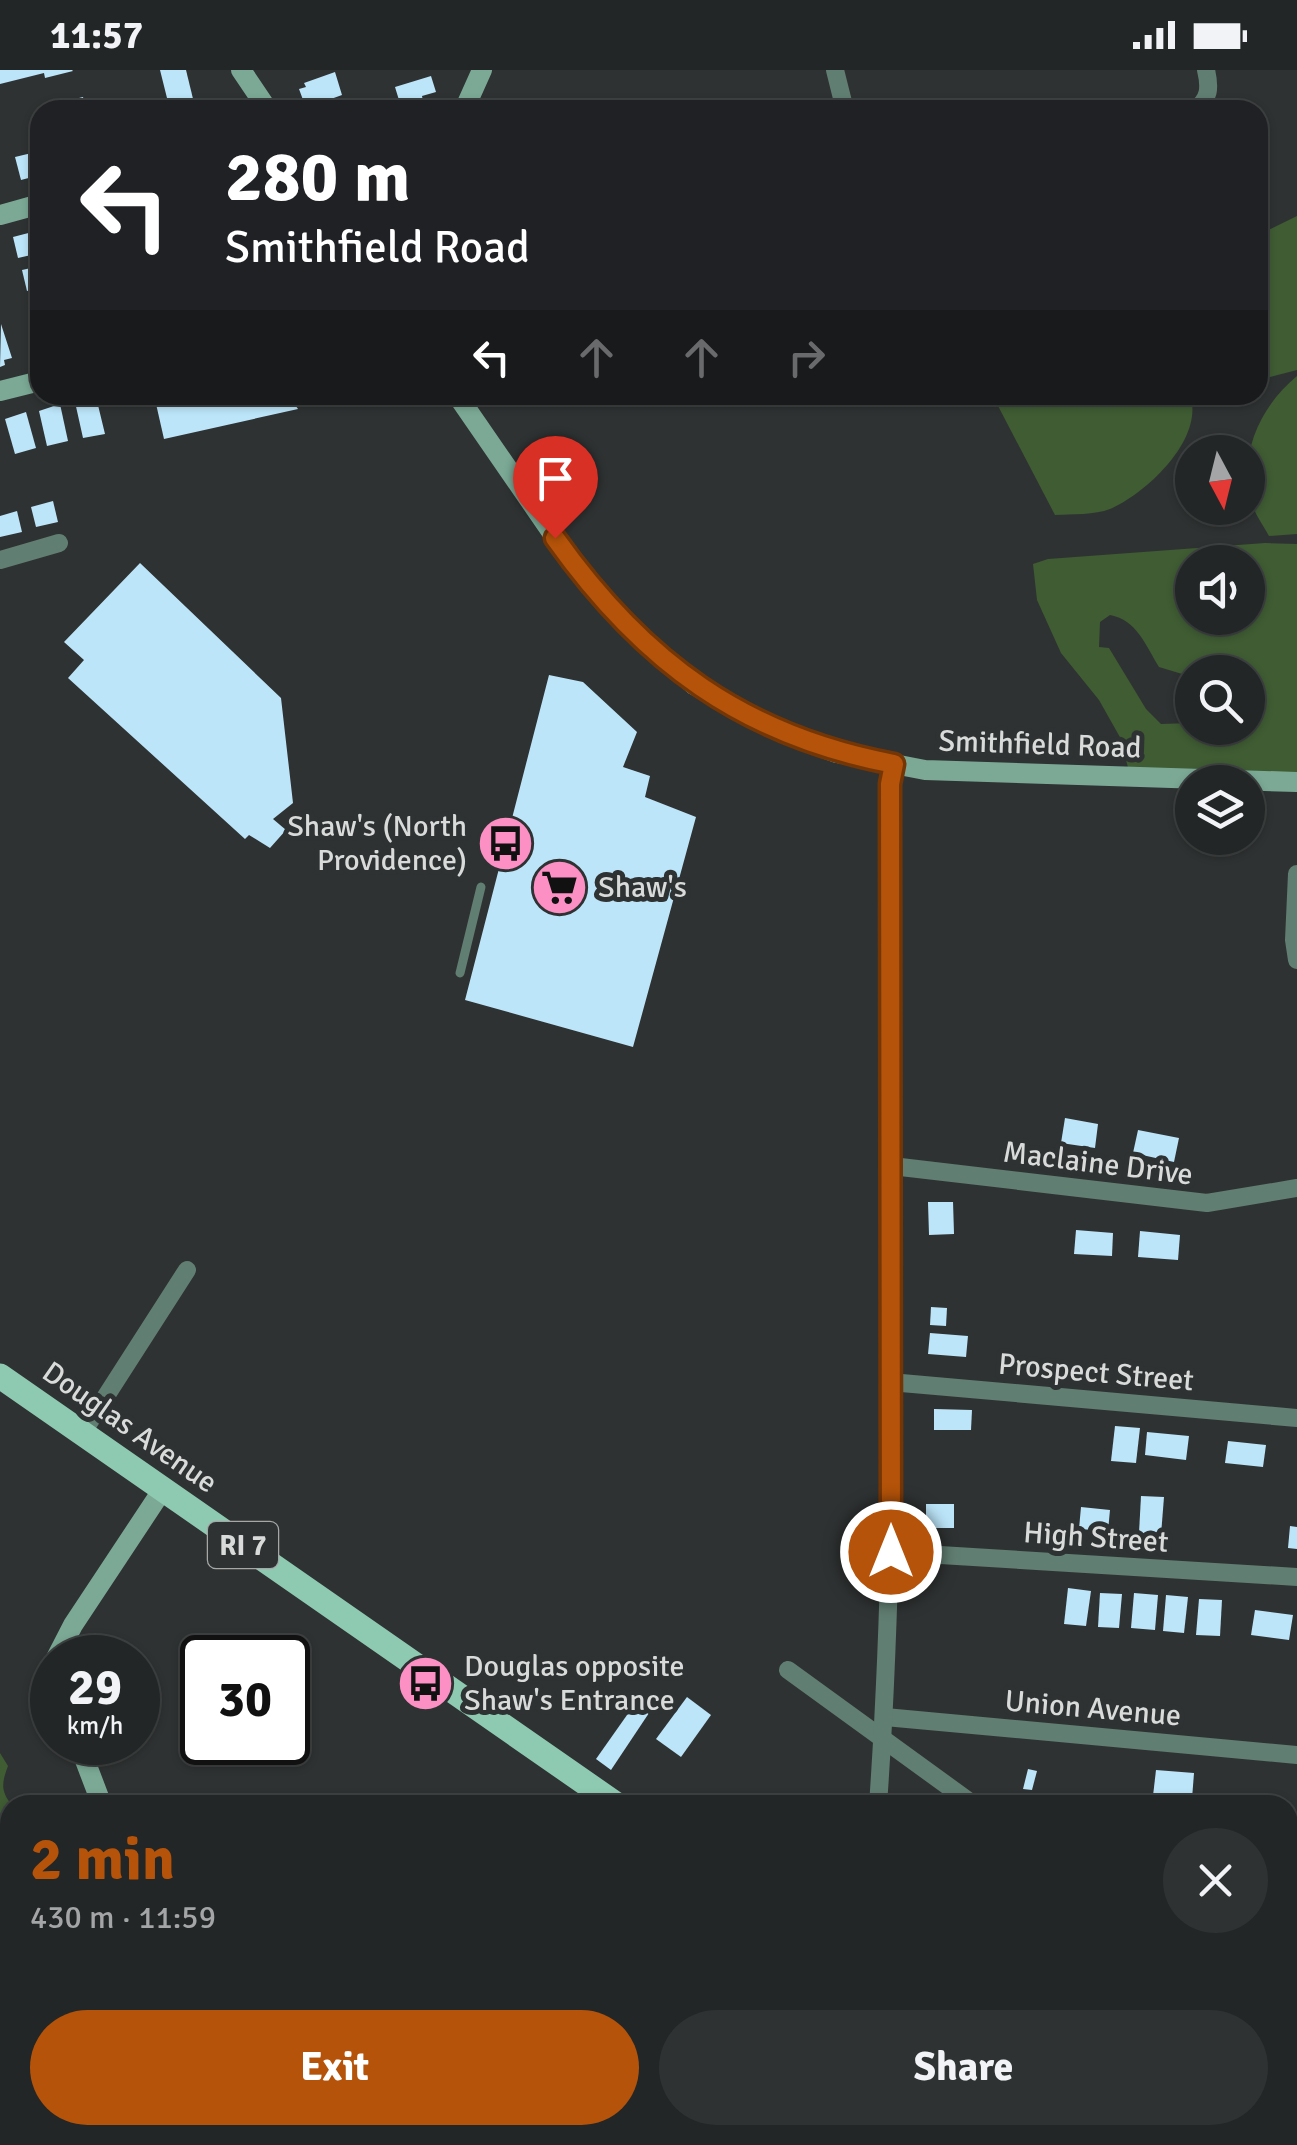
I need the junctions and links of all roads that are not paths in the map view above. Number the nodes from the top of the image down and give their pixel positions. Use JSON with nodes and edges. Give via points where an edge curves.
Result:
{"nodes":[{"id":1,"x":241,"y":70,"type":"edge"},
{"id":2,"x":482,"y":70,"type":"edge"},
{"id":3,"x":835,"y":70,"type":"edge"},
{"id":4,"x":1206,"y":70,"type":"edge"},
{"id":5,"x":261,"y":100,"type":"edge"},
{"id":6,"x":468,"y":100,"type":"edge"},
{"id":7,"x":841,"y":100,"type":"edge"},
{"id":8,"x":1206,"y":100,"type":"edge"},
{"id":9,"x":30,"y":207,"type":"edge"},
{"id":10,"x":0,"y":215,"type":"edge"},
{"id":11,"x":30,"y":384,"type":"edge"},
{"id":12,"x":0,"y":392,"type":"edge"},
{"id":13,"x":464,"y":405,"type":"edge"},
{"id":14,"x":60,"y":543,"type":"dead end"},
{"id":15,"x":0,"y":560,"type":"edge"},
{"id":16,"x":894,"y":764,"type":"junction"},
{"id":17,"x":1297,"y":782,"type":"edge"},
{"id":18,"x":1297,"y":874,"type":"edge"},
{"id":19,"x":481,"y":888,"type":"dead end"},
{"id":20,"x":1297,"y":960,"type":"edge"},
{"id":21,"x":460,"y":973,"type":"dead end"},
{"id":22,"x":892,"y":1166,"type":"junction"},
{"id":23,"x":1297,"y":1188,"type":"edge"},
{"id":24,"x":187,"y":1270,"type":"dead end"},
{"id":25,"x":0,"y":1376,"type":"edge"},
{"id":26,"x":890,"y":1382,"type":"junction"},
{"id":27,"x":1297,"y":1418,"type":"edge"},
{"id":28,"x":83,"y":1432,"type":"junction"},
{"id":29,"x":163,"y":1489,"type":"junction"},
{"id":30,"x":891,"y":1552,"type":"junction"},
{"id":31,"x":1297,"y":1576,"type":"edge"},
{"id":32,"x":68,"y":1635,"type":"edge"},
{"id":33,"x":788,"y":1670,"type":"dead end"},
{"id":34,"x":885,"y":1717,"type":"junction"},
{"id":35,"x":883,"y":1742,"type":"junction"},
{"id":36,"x":1297,"y":1755,"type":"edge"},
{"id":37,"x":87,"y":1765,"type":"edge"},
{"id":38,"x":98,"y":1795,"type":"edge"},
{"id":39,"x":604,"y":1795,"type":"edge"},
{"id":40,"x":879,"y":1795,"type":"edge"},
{"id":41,"x":960,"y":1795,"type":"edge"}],
"edges":[{"from":1,"to":5,"type":"main road"},
{"from":2,"to":6,"type":"main road"},
{"from":3,"to":7,"type":"street"},
{"from":4,"to":8,"type":"street"},
{"from":9,"to":10,"type":"main road"},
{"from":11,"to":12,"type":"main road"},
{"from":13,"to":16,"type":"main road","name":"Smithfield Road","via":[[577,569],[625,624],[694,685],[780,732]]},
{"from":14,"to":15,"type":"street"},
{"from":16,"to":17,"type":"main road","name":"Smithfield Road"},
{"from":16,"to":22,"type":"street"},
{"from":18,"to":20,"type":"street"},
{"from":19,"to":21,"type":"lane"},
{"from":22,"to":23,"type":"street","name":"Maclaine Drive","via":[[1196,1202]]},
{"from":22,"to":26,"type":"street"},
{"from":24,"to":28,"type":"street"},
{"from":25,"to":28,"type":"main road","name":"Douglas Avenue","number":"RI 7"},
{"from":26,"to":27,"type":"street","name":"Prospect Street"},
{"from":26,"to":30,"type":"street"},
{"from":28,"to":29,"type":"main road","name":"Douglas Avenue","number":"RI 7"},
{"from":29,"to":32,"type":"main road"},
{"from":29,"to":39,"type":"main road","name":"Douglas Avenue","number":"RI 7"},
{"from":30,"to":31,"type":"street","name":"High Street"},
{"from":30,"to":34,"type":"street"},
{"from":33,"to":35,"type":"street"},
{"from":34,"to":35,"type":"street"},
{"from":34,"to":36,"type":"street","name":"Union Avenue"},
{"from":35,"to":40,"type":"street"},
{"from":35,"to":41,"type":"street"},
{"from":37,"to":38,"type":"main road"}]}
